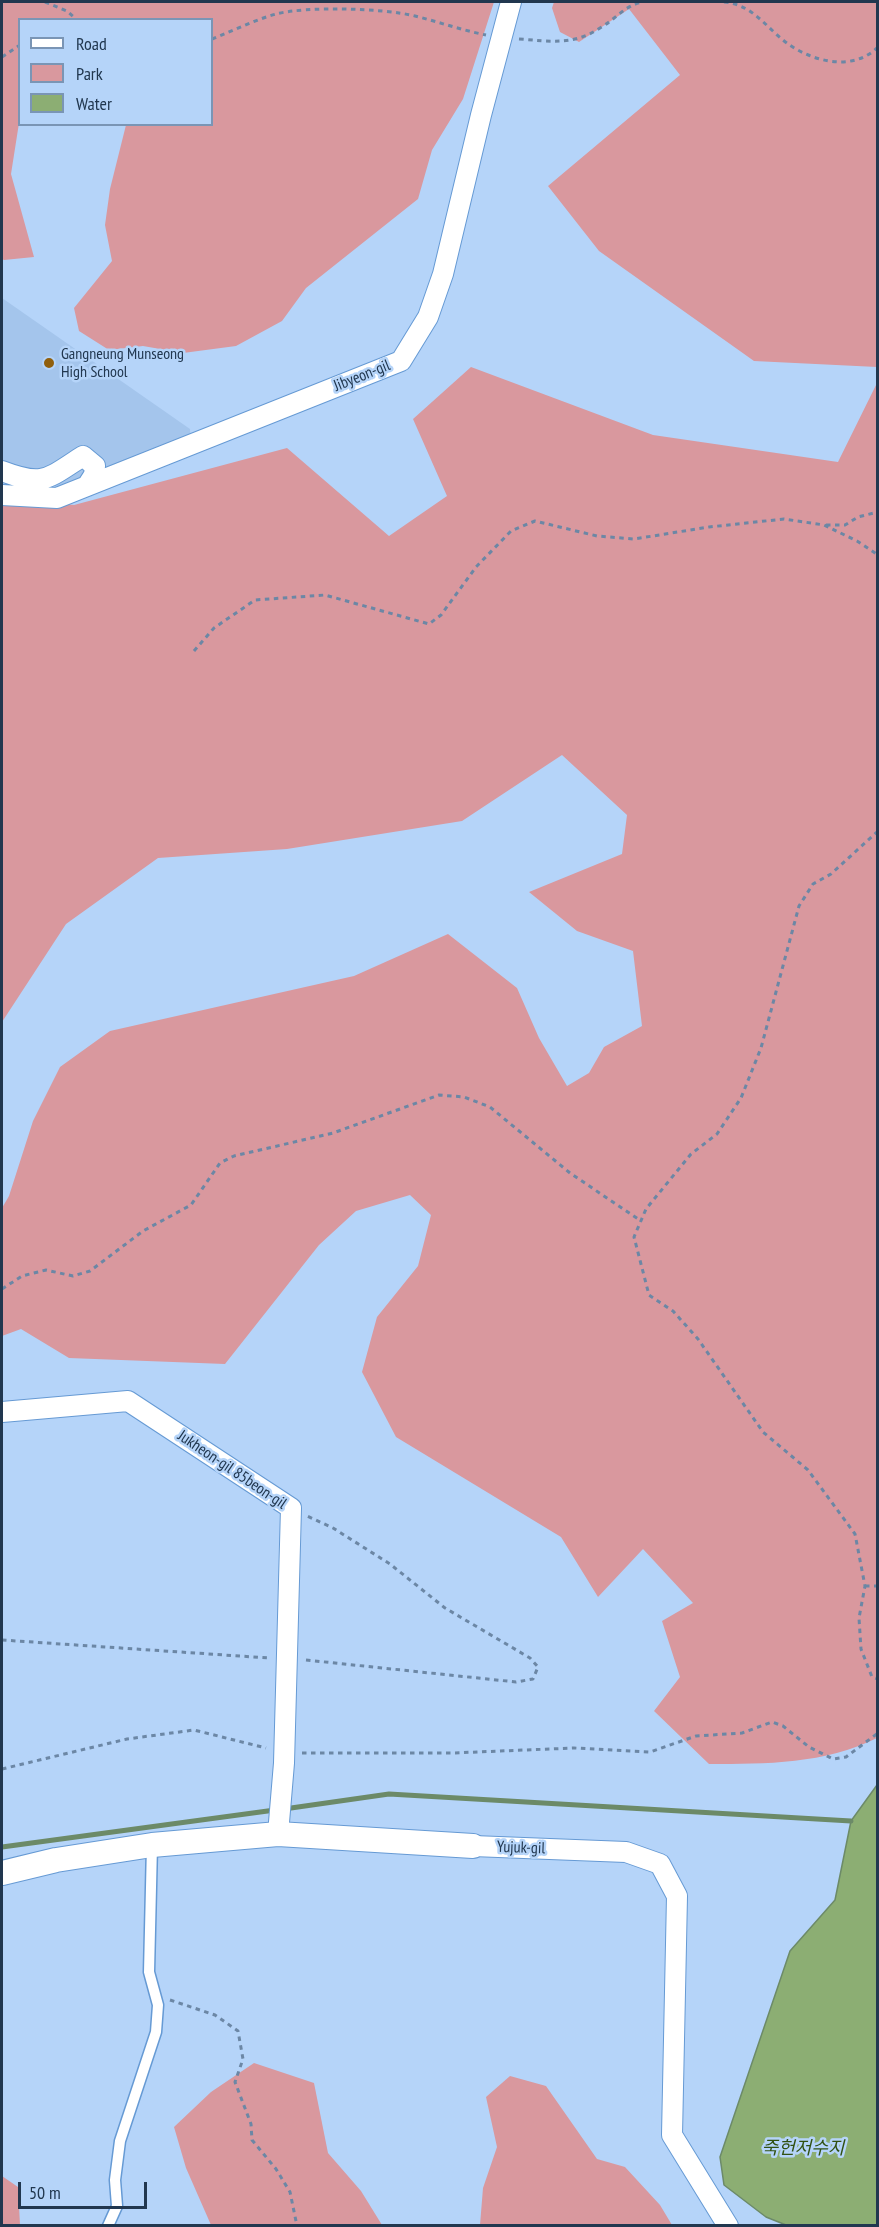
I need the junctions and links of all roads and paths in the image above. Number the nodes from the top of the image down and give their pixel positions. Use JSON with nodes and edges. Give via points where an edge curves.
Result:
{"nodes":[{"id":1,"x":45,"y":2,"type":"edge"},
{"id":2,"x":511,"y":2,"type":"edge"},
{"id":3,"x":643,"y":2,"type":"edge"},
{"id":4,"x":724,"y":2,"type":"edge"},
{"id":5,"x":75,"y":18,"type":"edge"},
{"id":6,"x":502,"y":38,"type":"junction"},
{"id":7,"x":213,"y":39,"type":"edge"},
{"id":8,"x":18,"y":46,"type":"edge"},
{"id":9,"x":878,"y":47,"type":"edge"},
{"id":10,"x":2,"y":57,"type":"edge"},
{"id":11,"x":2,"y":471,"type":"edge"},
{"id":12,"x":87,"y":486,"type":"junction"},
{"id":13,"x":2,"y":495,"type":"edge"},
{"id":14,"x":878,"y":512,"type":"edge"},
{"id":15,"x":824,"y":525,"type":"junction"},
{"id":16,"x":878,"y":555,"type":"edge"},
{"id":17,"x":194,"y":651,"type":"dead end"},
{"id":18,"x":878,"y":831,"type":"edge"},
{"id":19,"x":641,"y":1221,"type":"junction"},
{"id":20,"x":2,"y":1289,"type":"edge"},
{"id":21,"x":2,"y":1412,"type":"edge"},
{"id":22,"x":291,"y":1508,"type":"junction"},
{"id":23,"x":866,"y":1586,"type":"junction"},
{"id":24,"x":878,"y":1586,"type":"edge"},
{"id":25,"x":2,"y":1640,"type":"edge"},
{"id":26,"x":288,"y":1659,"type":"junction"},
{"id":27,"x":878,"y":1679,"type":"edge"},
{"id":28,"x":878,"y":1732,"type":"edge"},
{"id":29,"x":284,"y":1758,"type":"junction"},
{"id":30,"x":2,"y":1769,"type":"edge"},
{"id":31,"x":279,"y":1824,"type":"junction"},
{"id":32,"x":152,"y":1845,"type":"junction"},
{"id":33,"x":473,"y":1846,"type":"joint"},
{"id":34,"x":2,"y":1873,"type":"edge"},
{"id":35,"x":153,"y":1985,"type":"junction"},
{"id":36,"x":108,"y":2226,"type":"edge"},
{"id":37,"x":297,"y":2226,"type":"edge"},
{"id":38,"x":728,"y":2226,"type":"edge"}],
"edges":[{"from":1,"to":5,"type":"path"},
{"from":2,"to":6,"type":"street","name":"Jibyeon-gil"},
{"from":3,"to":6,"type":"path","via":[[629,4],[600,29],[573,42]]},
{"from":4,"to":9,"type":"path","via":[[747,7],[795,49],[810,55],[844,63],[862,59]]},
{"from":6,"to":7,"type":"path","via":[[450,28],[414,15],[320,10],[278,14]]},
{"from":6,"to":12,"type":"street","name":"Jibyeon-gil","via":[[443,274],[428,317],[401,361]]},
{"from":8,"to":10,"type":"path"},
{"from":11,"to":12,"type":"street","via":[[21,478],[46,480],[83,456],[95,466]]},
{"from":12,"to":13,"type":"street","name":"Jibyeon-gil","via":[[57,498]]},
{"from":14,"to":15,"type":"path","via":[[844,525]]},
{"from":15,"to":16,"type":"path"},
{"from":15,"to":17,"type":"path","via":[[784,519],[634,539],[597,536],[535,521],[511,531],[476,567],[441,615],[429,624],[325,595],[255,600],[214,628]]},
{"from":18,"to":19,"type":"path","via":[[831,874],[813,884],[799,906],[764,1037],[741,1098],[717,1134],[691,1154],[646,1209]]},
{"from":19,"to":20,"type":"path","via":[[570,1173],[490,1107],[464,1096],[439,1095],[333,1133],[234,1156],[220,1163],[191,1205],[143,1231],[90,1271],[73,1276],[46,1270],[22,1276]]},
{"from":19,"to":23,"type":"path","via":[[634,1237],[649,1295],[673,1311],[698,1339],[764,1432],[808,1470],[855,1534]]},
{"from":21,"to":22,"type":"street","name":"Jukheon-gil 85beon-gil","via":[[128,1401]]},
{"from":22,"to":26,"type":"street","name":"Jukheon-gil 85beon-gil"},
{"from":22,"to":26,"type":"path","via":[[333,1528],[390,1564],[445,1608],[530,1658],[538,1667],[533,1679],[516,1682]]},
{"from":23,"to":24,"type":"path"},
{"from":23,"to":27,"type":"path","via":[[859,1618],[861,1649],[872,1677]]},
{"from":25,"to":26,"type":"path"},
{"from":26,"to":29,"type":"street","name":"Jukheon-gil 85beon-gil"},
{"from":28,"to":29,"type":"path","via":[[846,1757],[834,1759],[772,1722],[742,1733],[696,1736],[650,1752],[574,1748]]},
{"from":29,"to":30,"type":"path","via":[[194,1730],[128,1740]]},
{"from":29,"to":31,"type":"street","name":"Jukheon-gil 85beon-gil"},
{"from":31,"to":32,"type":"street","name":"Yujuk-gil"},
{"from":31,"to":33,"type":"street","name":"Yujuk-gil"},
{"from":32,"to":34,"type":"street","name":"Yujuk-gil"},
{"from":32,"to":35,"type":"lane","via":[[149,1972]]},
{"from":33,"to":38,"type":"street","name":"Yujuk-gil","via":[[626,1852],[660,1864],[677,1896],[672,2135]]},
{"from":35,"to":36,"type":"lane","via":[[158,2005],[156,2032],[120,2140],[115,2180],[117,2206]]},
{"from":35,"to":37,"type":"path","via":[[172,2002],[215,2015],[238,2031],[243,2059],[235,2082],[251,2124],[252,2140],[290,2192]]}]}
